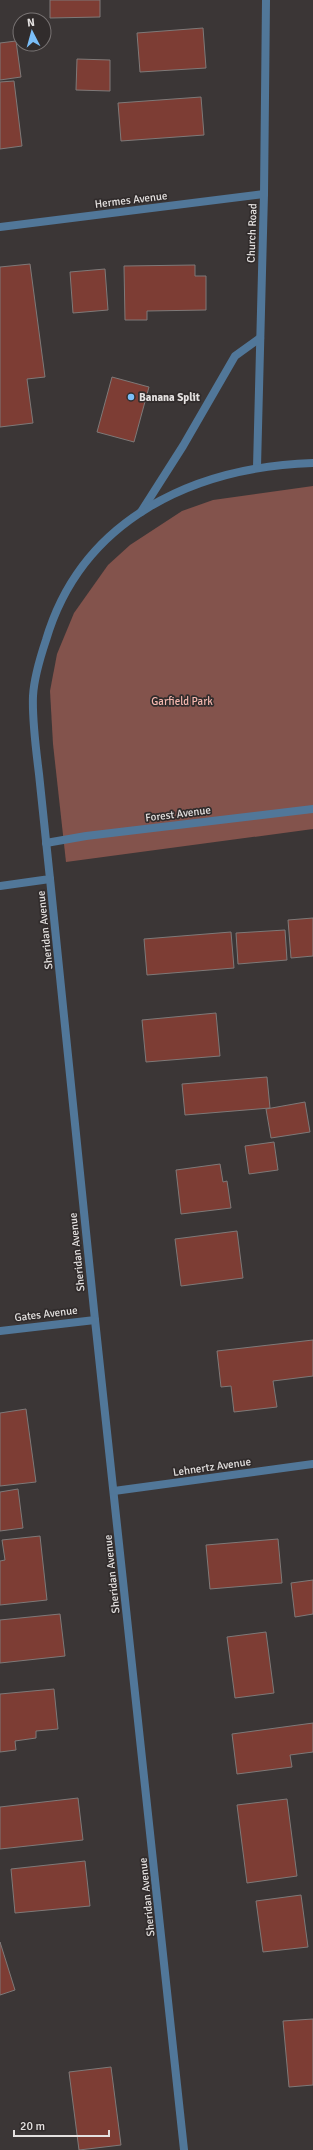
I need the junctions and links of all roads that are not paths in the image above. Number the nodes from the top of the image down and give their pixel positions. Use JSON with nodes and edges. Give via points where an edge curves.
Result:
{"nodes":[{"id":1,"x":266,"y":0,"type":"edge"},
{"id":2,"x":264,"y":194,"type":"junction"},
{"id":3,"x":0,"y":227,"type":"edge"},
{"id":4,"x":260,"y":338,"type":"junction"},
{"id":5,"x":313,"y":463,"type":"edge"},
{"id":6,"x":257,"y":467,"type":"junction"},
{"id":7,"x":142,"y":512,"type":"junction"},
{"id":8,"x":313,"y":810,"type":"edge"},
{"id":9,"x":46,"y":842,"type":"junction"},
{"id":10,"x":50,"y":879,"type":"junction"},
{"id":11,"x":0,"y":886,"type":"edge"},
{"id":12,"x":95,"y":1320,"type":"junction"},
{"id":13,"x":0,"y":1331,"type":"edge"},
{"id":14,"x":313,"y":1464,"type":"edge"},
{"id":15,"x":114,"y":1491,"type":"junction"},
{"id":16,"x":184,"y":2150,"type":"edge"}],
"edges":[{"from":1,"to":2,"type":"street","name":"Church Road"},
{"from":2,"to":3,"type":"street","name":"Hermes Avenue"},
{"from":2,"to":4,"type":"street","name":"Church Road"},
{"from":4,"to":6,"type":"street","name":"Church Road"},
{"from":4,"to":7,"type":"street","via":[[235,356]]},
{"from":5,"to":6,"type":"street","name":"Sheridan Avenue"},
{"from":6,"to":7,"type":"street","name":"Sheridan Avenue","via":[[189,486]]},
{"from":7,"to":9,"type":"street","name":"Sheridan Avenue","via":[[88,559],[68,587],[51,622],[38,665],[33,696]]},
{"from":8,"to":9,"type":"street","name":"Forest Avenue"},
{"from":9,"to":10,"type":"street","name":"Sheridan Avenue"},
{"from":10,"to":11,"type":"street"},
{"from":10,"to":12,"type":"street","name":"Sheridan Avenue"},
{"from":12,"to":13,"type":"street","name":"Gates Avenue"},
{"from":12,"to":15,"type":"street","name":"Sheridan Avenue"},
{"from":14,"to":15,"type":"street","name":"Lehnertz Avenue"},
{"from":15,"to":16,"type":"street","name":"Sheridan Avenue"}]}
